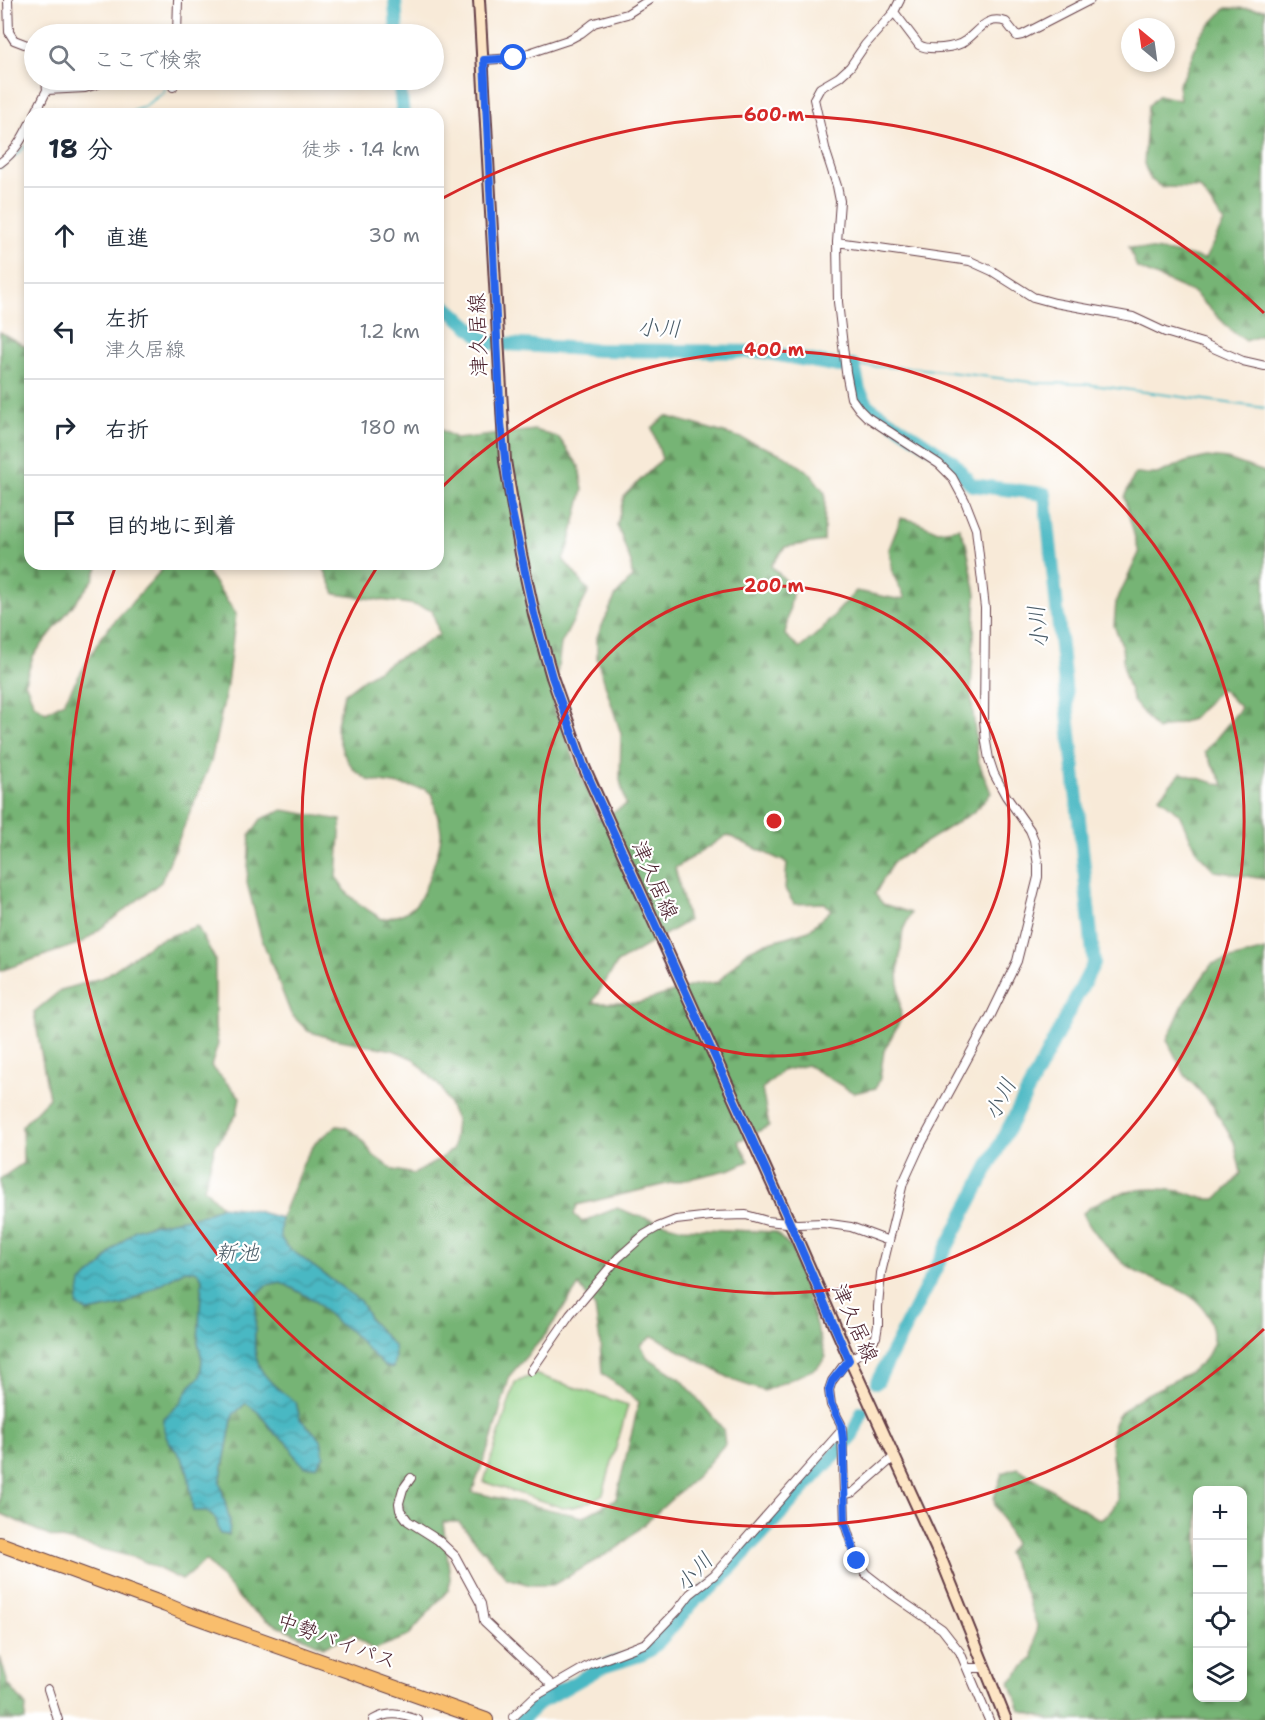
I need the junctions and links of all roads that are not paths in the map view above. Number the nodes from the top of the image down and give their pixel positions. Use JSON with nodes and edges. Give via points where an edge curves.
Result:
{"nodes":[{"id":1,"x":8,"y":0,"type":"edge"},
{"id":2,"x":178,"y":0,"type":"edge"},
{"id":3,"x":480,"y":0,"type":"edge"},
{"id":4,"x":649,"y":0,"type":"edge"},
{"id":5,"x":900,"y":0,"type":"edge"},
{"id":6,"x":1090,"y":0,"type":"edge"},
{"id":7,"x":894,"y":12,"type":"junction"},
{"id":8,"x":177,"y":24,"type":"edge"},
{"id":9,"x":24,"y":44,"type":"edge"},
{"id":10,"x":484,"y":60,"type":"junction"},
{"id":11,"x":47,"y":90,"type":"edge"},
{"id":12,"x":37,"y":108,"type":"edge"},
{"id":13,"x":24,"y":136,"type":"edge"},
{"id":14,"x":0,"y":163,"type":"edge"},
{"id":15,"x":837,"y":242,"type":"junction"},
{"id":16,"x":1265,"y":366,"type":"edge"},
{"id":17,"x":790,"y":1223,"type":"junction"},
{"id":18,"x":889,"y":1241,"type":"junction"},
{"id":19,"x":849,"y":1360,"type":"junction"},
{"id":20,"x":531,"y":1371,"type":"dead end"},
{"id":21,"x":842,"y":1430,"type":"junction"},
{"id":22,"x":895,"y":1456,"type":"junction"},
{"id":23,"x":411,"y":1478,"type":"dead end"},
{"id":24,"x":844,"y":1495,"type":"junction"},
{"id":25,"x":0,"y":1544,"type":"edge"},
{"id":26,"x":166,"y":1605,"type":"junction"},
{"id":27,"x":967,"y":1668,"type":"junction"},
{"id":28,"x":985,"y":1668,"type":"junction"},
{"id":29,"x":553,"y":1686,"type":"junction"},
{"id":30,"x":48,"y":1689,"type":"dead end"},
{"id":31,"x":513,"y":1717,"type":"dead end"},
{"id":32,"x":58,"y":1720,"type":"edge"},
{"id":33,"x":373,"y":1720,"type":"edge"},
{"id":34,"x":418,"y":1720,"type":"edge"},
{"id":35,"x":486,"y":1720,"type":"edge"},
{"id":36,"x":493,"y":1720,"type":"edge"},
{"id":37,"x":989,"y":1720,"type":"edge"},
{"id":38,"x":1006,"y":1720,"type":"edge"}],
"edges":[{"from":1,"to":9,"type":"street","via":[[9,32],[14,40]]},
{"from":2,"to":8,"type":"street"},
{"from":3,"to":10,"type":"main road","name":"津久居線"},
{"from":4,"to":10,"type":"street","via":[[627,14],[594,23],[568,40],[514,58]]},
{"from":5,"to":7,"type":"street"},
{"from":6,"to":7,"type":"street","via":[[1017,36],[1006,22],[995,21],[979,27],[965,42],[939,49],[919,45]]},
{"from":7,"to":15,"type":"street","via":[[850,68],[820,87],[814,99],[840,201]]},
{"from":10,"to":17,"type":"main road","name":"津久居線","via":[[502,432],[510,502],[534,614],[584,767]]},
{"from":11,"to":12,"type":"street"},
{"from":13,"to":14,"type":"street"},
{"from":15,"to":16,"type":"street","via":[[970,261],[1033,297],[1133,317]]},
{"from":15,"to":18,"type":"street","via":[[838,302],[851,398],[859,409],[952,477],[976,528],[985,608],[984,720],[989,759],[1006,796],[1034,840],[1038,865],[1017,961],[903,1183]]},
{"from":17,"to":18,"type":"street","via":[[851,1227]]},
{"from":17,"to":19,"type":"main road","name":"津久居線"},
{"from":17,"to":20,"type":"street","via":[[746,1215],[711,1216],[658,1227],[618,1258],[570,1315]]},
{"from":18,"to":19,"type":"street","via":[[881,1273],[876,1337]]},
{"from":19,"to":21,"type":"street","via":[[829,1390]]},
{"from":19,"to":22,"type":"main road","name":"津久居線"},
{"from":21,"to":24,"type":"street"},
{"from":21,"to":29,"type":"street","via":[[714,1575],[690,1594],[652,1638],[641,1646],[591,1664]]},
{"from":22,"to":24,"type":"street","via":[[854,1492]]},
{"from":22,"to":28,"type":"main road","name":"津久居線"},
{"from":23,"to":29,"type":"street","via":[[403,1489],[399,1510],[455,1556],[481,1604],[484,1621]]},
{"from":24,"to":27,"type":"street","via":[[845,1524],[857,1561],[866,1574],[942,1629]]},
{"from":25,"to":26,"type":"highway","name":"中勢バイパス"},
{"from":26,"to":35,"type":"highway","name":"中勢バイパス"},
{"from":26,"to":36,"type":"highway","name":"中勢バイパス","via":[[194,1611]]},
{"from":27,"to":28,"type":"street"},
{"from":27,"to":37,"type":"street"},
{"from":28,"to":38,"type":"main road","name":"津久居線"},
{"from":29,"to":31,"type":"street"},
{"from":30,"to":32,"type":"street"},
{"from":33,"to":34,"type":"street","via":[[393,1713]]}]}
